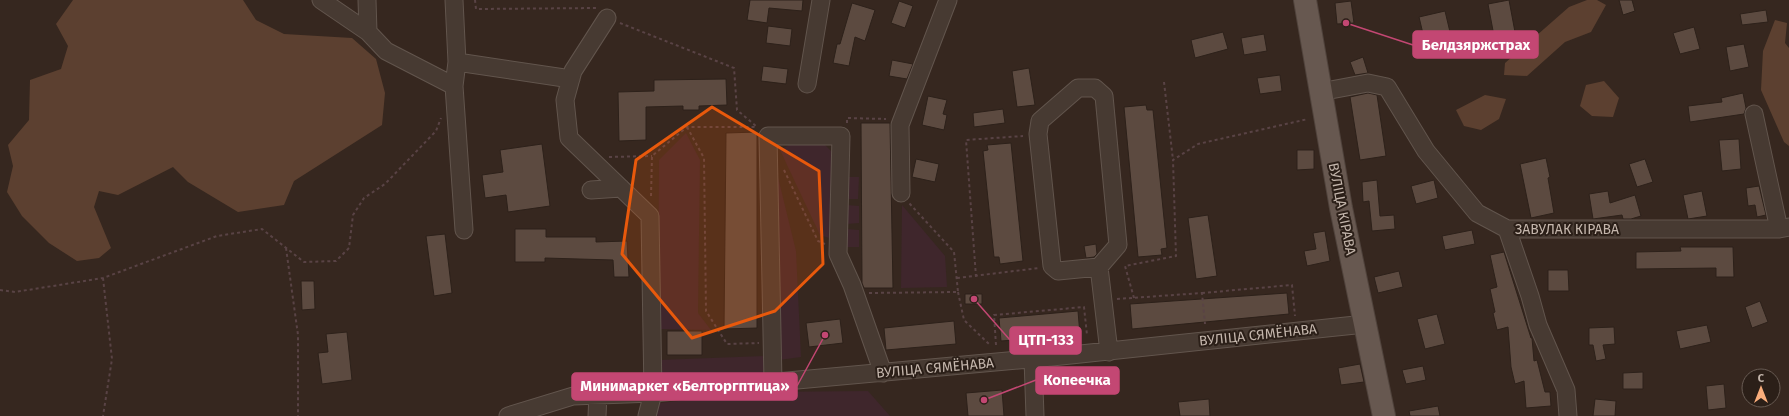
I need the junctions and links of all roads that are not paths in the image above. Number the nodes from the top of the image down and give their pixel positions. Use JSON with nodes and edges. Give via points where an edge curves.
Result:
{"nodes":[{"id":1,"x":321,"y":0,"type":"edge"},
{"id":2,"x":367,"y":0,"type":"edge"},
{"id":3,"x":454,"y":0,"type":"edge"},
{"id":4,"x":821,"y":0,"type":"edge"},
{"id":5,"x":948,"y":0,"type":"edge"},
{"id":6,"x":1305,"y":0,"type":"edge"},
{"id":7,"x":607,"y":18,"type":"road end"},
{"id":8,"x":368,"y":32,"type":"junction"},
{"id":9,"x":457,"y":62,"type":"junction"},
{"id":10,"x":571,"y":79,"type":"junction"},
{"id":11,"x":807,"y":84,"type":"dead end"},
{"id":12,"x":454,"y":86,"type":"junction"},
{"id":13,"x":1320,"y":92,"type":"junction"},
{"id":14,"x":1754,"y":114,"type":"dead end"},
{"id":15,"x":621,"y":188,"type":"junction"},
{"id":16,"x":590,"y":190,"type":"dead end"},
{"id":17,"x":900,"y":193,"type":"road end"},
{"id":18,"x":1784,"y":228,"type":"edge"},
{"id":19,"x":1507,"y":229,"type":"junction"},
{"id":20,"x":464,"y":230,"type":"dead end"},
{"id":21,"x":1099,"y":267,"type":"junction"},
{"id":22,"x":1365,"y":324,"type":"junction"},
{"id":23,"x":1109,"y":352,"type":"junction"},
{"id":24,"x":1033,"y":359,"type":"junction"},
{"id":25,"x":883,"y":373,"type":"junction"},
{"id":26,"x":773,"y":382,"type":"junction"},
{"id":27,"x":653,"y":393,"type":"junction"},
{"id":28,"x":598,"y":395,"type":"junction"},
{"id":29,"x":508,"y":416,"type":"edge"},
{"id":30,"x":596,"y":416,"type":"edge"},
{"id":31,"x":647,"y":416,"type":"edge"},
{"id":32,"x":1035,"y":416,"type":"edge"},
{"id":33,"x":1384,"y":416,"type":"edge"},
{"id":34,"x":1568,"y":416,"type":"edge"}],
"edges":[{"from":1,"to":8,"type":"street"},
{"from":2,"to":8,"type":"street"},
{"from":3,"to":9,"type":"street"},
{"from":4,"to":11,"type":"street"},
{"from":5,"to":17,"type":"street","via":[[900,125]]},
{"from":6,"to":13,"type":"main road","name":"ВУЛІЦА КІРАВА"},
{"from":7,"to":10,"type":"street","via":[[573,71]]},
{"from":8,"to":12,"type":"street","via":[[386,51]]},
{"from":9,"to":10,"type":"street"},
{"from":9,"to":12,"type":"street"},
{"from":10,"to":15,"type":"street","via":[[565,100],[569,138]]},
{"from":12,"to":20,"type":"street"},
{"from":13,"to":19,"type":"street","name":"ЗАВУЛАК КІРАВА","via":[[1368,84],[1387,87],[1426,151],[1477,213]]},
{"from":13,"to":22,"type":"main road","name":"ВУЛІЦА КІРАВА"},
{"from":14,"to":18,"type":"street"},
{"from":15,"to":16,"type":"street"},
{"from":15,"to":27,"type":"street","via":[[650,216]]},
{"from":18,"to":19,"type":"street","name":"ЗАВУЛАК КІРАВА"},
{"from":19,"to":34,"type":"street","via":[[1538,325],[1566,390]]},
{"from":21,"to":21,"type":"street","via":[[1058,271],[1052,266],[1038,134],[1040,121],[1078,88],[1095,88],[1104,96],[1118,244]]},
{"from":21,"to":23,"type":"street"},
{"from":22,"to":23,"type":"street","name":"ВУЛІЦА СЯМЁНАВА"},
{"from":22,"to":33,"type":"main road","name":"ВУЛІЦА КІРАВА"},
{"from":23,"to":24,"type":"street","name":"ВУЛІЦА СЯМЁНАВА"},
{"from":24,"to":25,"type":"street","name":"ВУЛІЦА СЯМЁНАВА"},
{"from":24,"to":32,"type":"street"},
{"from":25,"to":26,"type":"street","name":"ВУЛІЦА СЯМЁНАВА"},
{"from":25,"to":26,"type":"street","via":[[852,285],[838,254],[841,136],[768,136]]},
{"from":26,"to":27,"type":"street","name":"ВУЛІЦА СЯМЁНАВА"},
{"from":27,"to":28,"type":"street","name":"ВУЛІЦА СЯМЁНАВА"},
{"from":27,"to":31,"type":"street"},
{"from":28,"to":29,"type":"street","name":"ВУЛІЦА СЯМЁНАВА","via":[[573,396]]},
{"from":28,"to":30,"type":"street"}]}
